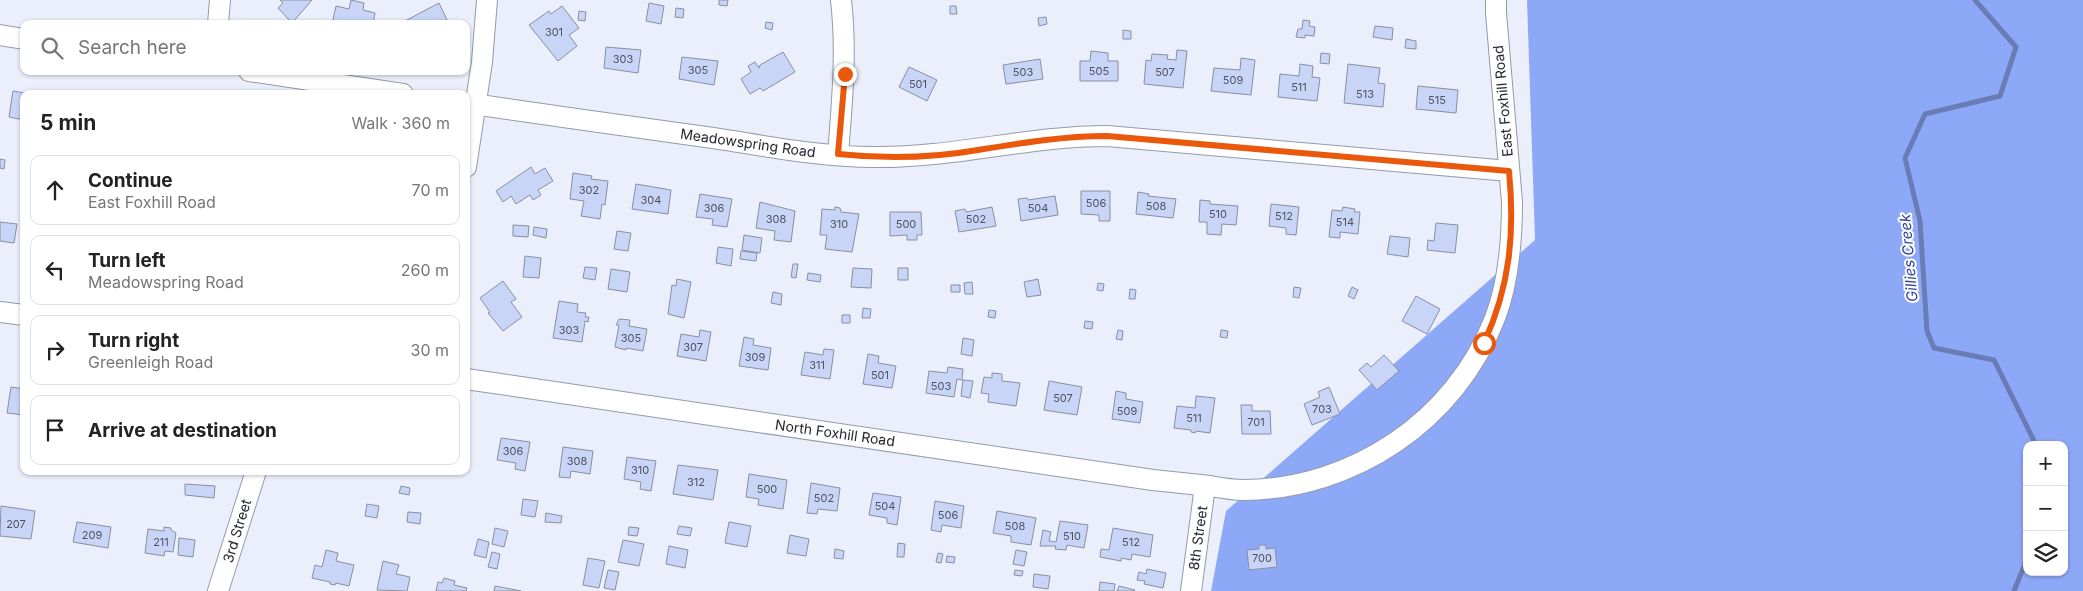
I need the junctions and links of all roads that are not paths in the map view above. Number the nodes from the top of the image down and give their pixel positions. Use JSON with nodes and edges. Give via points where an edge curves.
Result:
{"nodes":[{"id":1,"x":220,"y":0,"type":"edge"},
{"id":2,"x":486,"y":0,"type":"edge"},
{"id":3,"x":841,"y":0,"type":"edge"},
{"id":4,"x":1496,"y":0,"type":"edge"},
{"id":5,"x":218,"y":20,"type":"edge"},
{"id":6,"x":0,"y":35,"type":"edge"},
{"id":7,"x":20,"y":38,"type":"edge"},
{"id":8,"x":276,"y":75,"type":"edge"},
{"id":9,"x":376,"y":90,"type":"edge"},
{"id":10,"x":471,"y":104,"type":"edge"},
{"id":11,"x":470,"y":117,"type":"edge"},
{"id":12,"x":838,"y":154,"type":"junction"},
{"id":13,"x":1509,"y":171,"type":"junction"},
{"id":14,"x":0,"y":312,"type":"edge"},
{"id":15,"x":20,"y":314,"type":"edge"},
{"id":16,"x":470,"y":380,"type":"edge"},
{"id":17,"x":255,"y":475,"type":"edge"},
{"id":18,"x":1205,"y":486,"type":"junction"},
{"id":19,"x":218,"y":591,"type":"edge"},
{"id":20,"x":1191,"y":591,"type":"edge"}],
"edges":[{"from":1,"to":5,"type":"street"},
{"from":2,"to":10,"type":"street","via":[[482,62]]},
{"from":3,"to":12,"type":"street","via":[[845,74]]},
{"from":4,"to":13,"type":"street","name":"East Foxhill Road"},
{"from":6,"to":7,"type":"street"},
{"from":8,"to":9,"type":"street"},
{"from":10,"to":11,"type":"street"},
{"from":10,"to":12,"type":"street","name":"Meadowspring Road"},
{"from":12,"to":13,"type":"street","name":"Meadowspring Road","via":[[872,158],[914,157],[1052,138],[1107,136]]},
{"from":13,"to":18,"type":"street","name":"East Foxhill Road","via":[[1512,228],[1508,268],[1496,317],[1468,370],[1442,403],[1418,427],[1356,466],[1277,487],[1243,490]]},
{"from":14,"to":15,"type":"street"},
{"from":16,"to":18,"type":"street","name":"North Foxhill Road"},
{"from":17,"to":19,"type":"street","name":"3rd Street"},
{"from":18,"to":20,"type":"street","name":"8th Street"}]}
